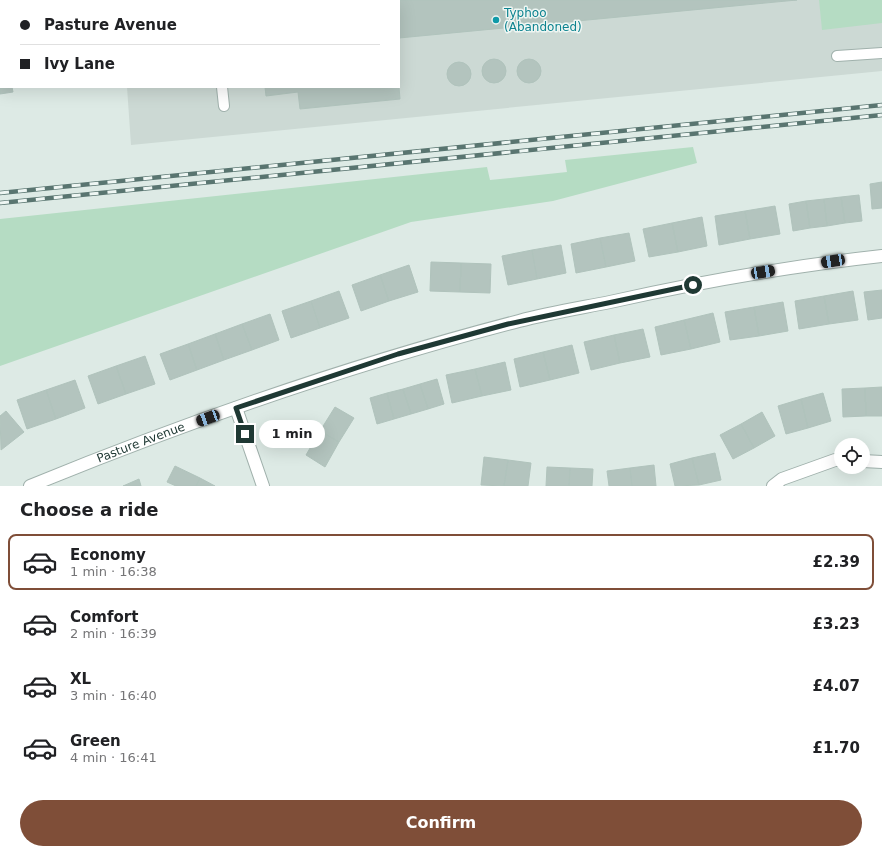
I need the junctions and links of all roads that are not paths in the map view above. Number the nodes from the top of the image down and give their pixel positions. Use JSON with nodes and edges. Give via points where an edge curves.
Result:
{"nodes":[{"id":1,"x":882,"y":53,"type":"edge"},
{"id":2,"x":837,"y":56,"type":"dead end"},
{"id":3,"x":222,"y":88,"type":"edge"},
{"id":4,"x":224,"y":106,"type":"dead end"},
{"id":5,"x":882,"y":256,"type":"edge"},
{"id":6,"x":236,"y":408,"type":"junction"},
{"id":7,"x":834,"y":460,"type":"edge"},
{"id":8,"x":870,"y":461,"type":"edge"},
{"id":9,"x":882,"y":462,"type":"edge"},
{"id":10,"x":30,"y":486,"type":"edge"},
{"id":11,"x":263,"y":486,"type":"edge"},
{"id":12,"x":773,"y":486,"type":"edge"}],
"edges":[{"from":1,"to":2,"type":"lane"},
{"from":3,"to":4,"type":"lane"},
{"from":5,"to":6,"type":"street","name":"Pasture Avenue","via":[[735,277],[521,320],[398,354]]},
{"from":6,"to":10,"type":"street","name":"Pasture Avenue","via":[[112,452]]},
{"from":6,"to":11,"type":"street"},
{"from":7,"to":12,"type":"street","via":[[782,479]]},
{"from":8,"to":9,"type":"street"}]}
